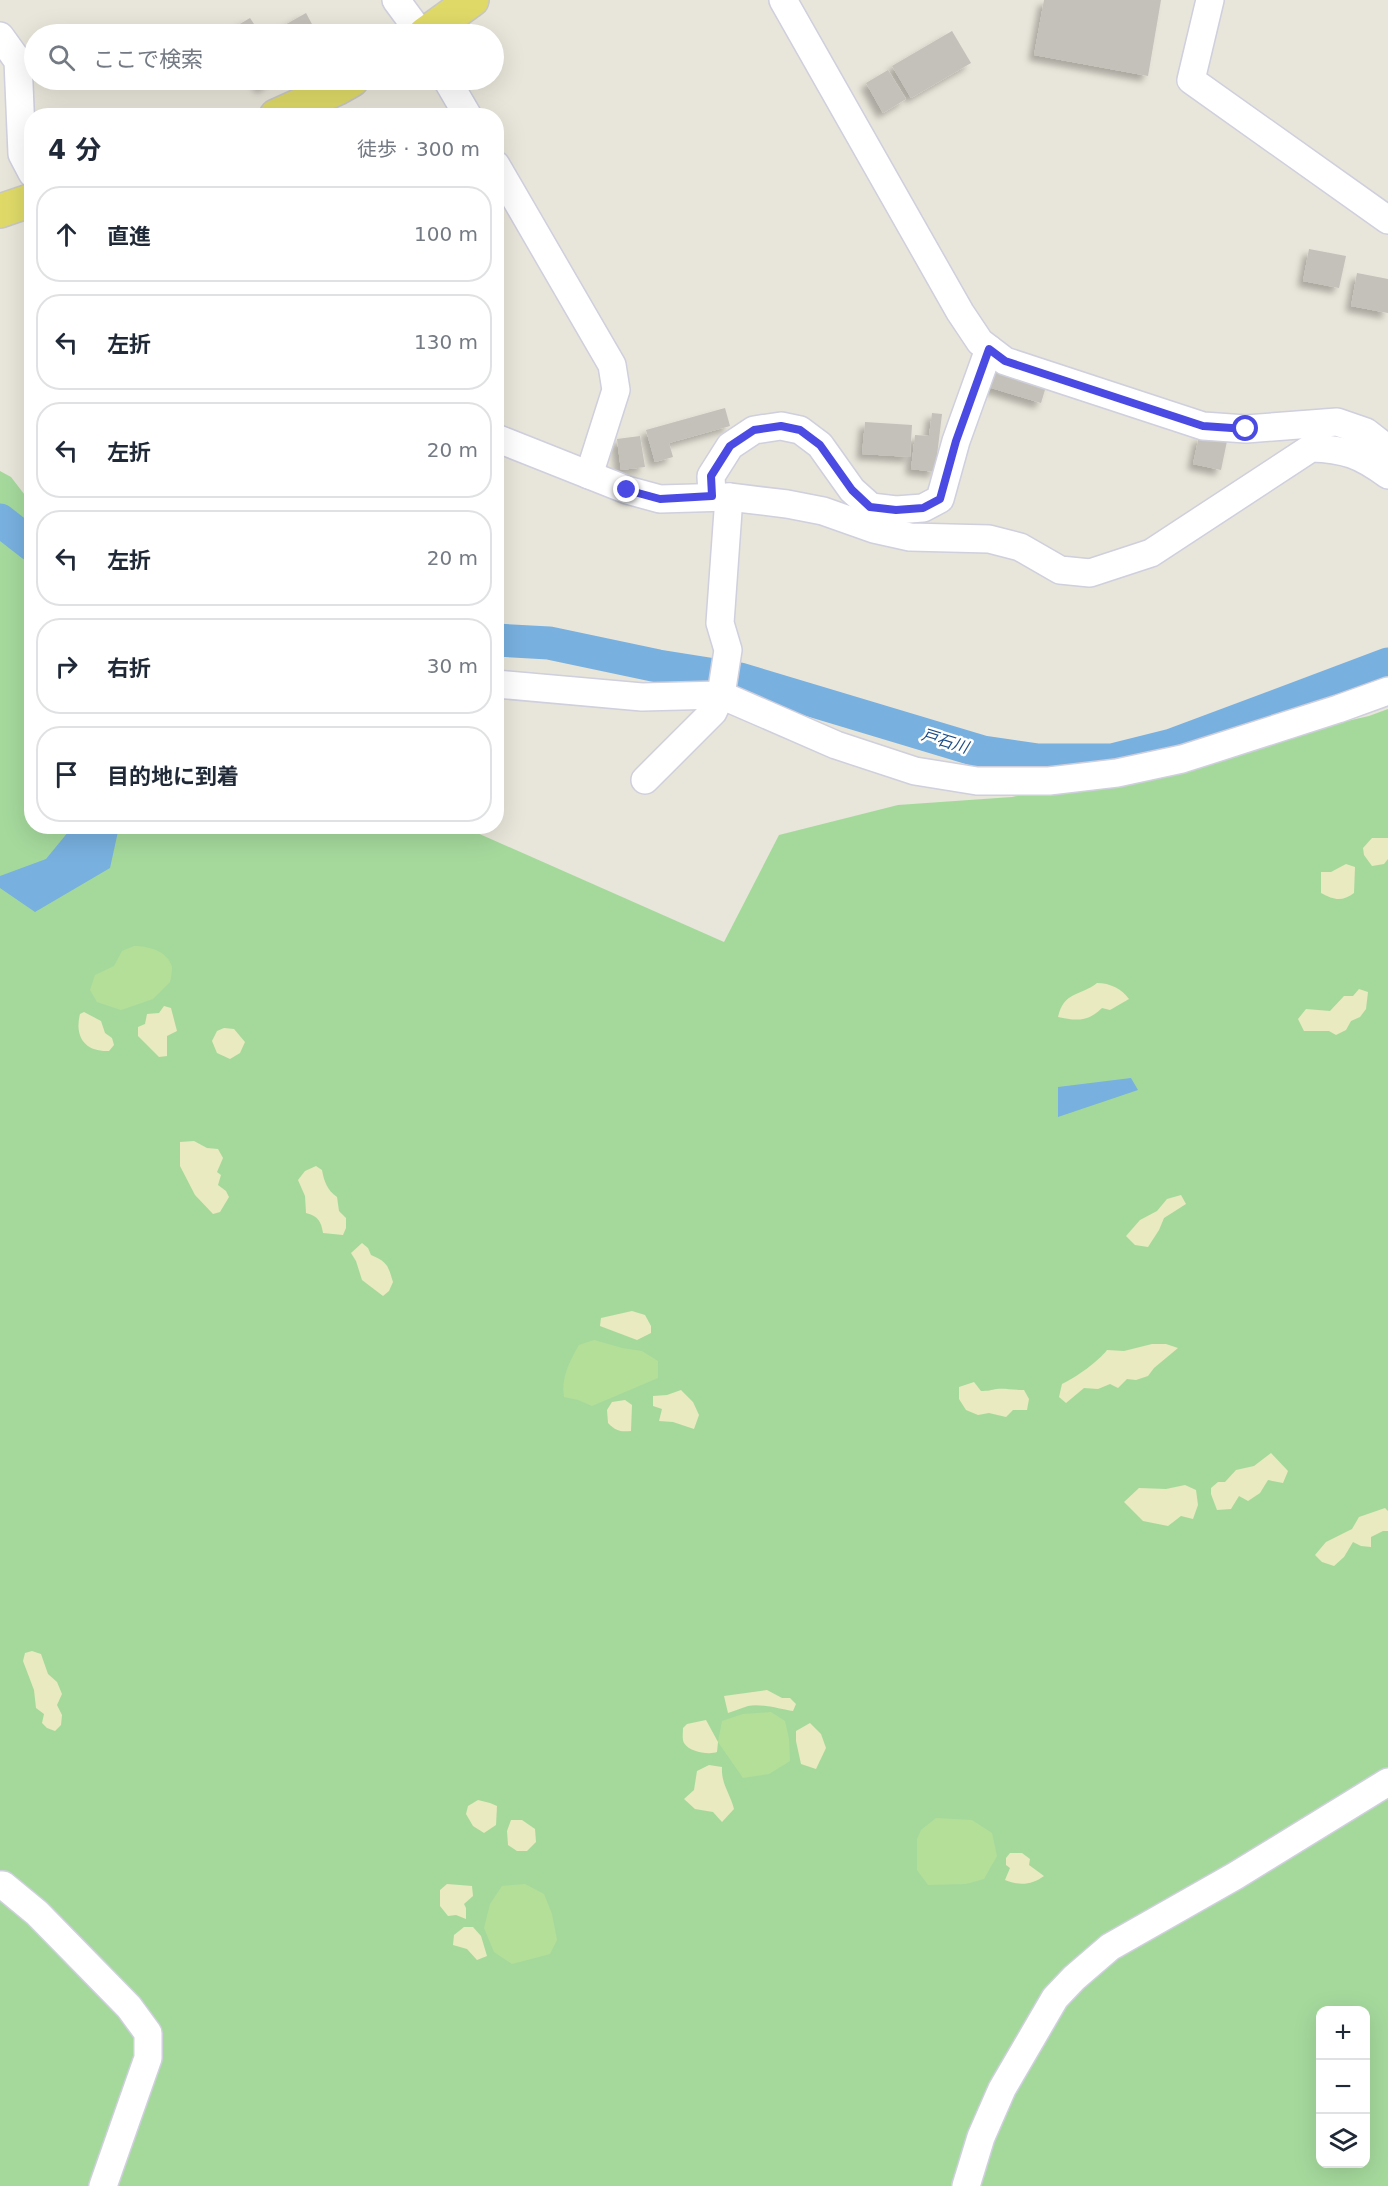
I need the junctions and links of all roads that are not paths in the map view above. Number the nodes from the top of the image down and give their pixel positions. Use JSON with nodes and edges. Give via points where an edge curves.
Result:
{"nodes":[{"id":1,"x":396,"y":0,"type":"edge"},
{"id":2,"x":472,"y":0,"type":"edge"},
{"id":3,"x":783,"y":0,"type":"edge"},
{"id":4,"x":1210,"y":0,"type":"edge"},
{"id":5,"x":415,"y":24,"type":"edge"},
{"id":6,"x":437,"y":24,"type":"edge"},
{"id":7,"x":0,"y":36,"type":"edge"},
{"id":8,"x":334,"y":90,"type":"edge"},
{"id":9,"x":453,"y":90,"type":"edge"},
{"id":10,"x":294,"y":108,"type":"edge"},
{"id":11,"x":463,"y":108,"type":"edge"},
{"id":12,"x":24,"y":158,"type":"edge"},
{"id":13,"x":504,"y":179,"type":"edge"},
{"id":14,"x":24,"y":202,"type":"edge"},
{"id":15,"x":0,"y":210,"type":"edge"},
{"id":16,"x":1388,"y":220,"type":"edge"},
{"id":17,"x":989,"y":349,"type":"junction"},
{"id":18,"x":504,"y":441,"type":"edge"},
{"id":19,"x":1388,"y":449,"type":"edge"},
{"id":20,"x":1388,"y":475,"type":"edge"},
{"id":21,"x":589,"y":476,"type":"junction"},
{"id":22,"x":720,"y":496,"type":"junction"},
{"id":23,"x":504,"y":685,"type":"edge"},
{"id":24,"x":1388,"y":691,"type":"edge"},
{"id":25,"x":721,"y":695,"type":"junction"},
{"id":26,"x":645,"y":780,"type":"dead end"},
{"id":27,"x":1388,"y":1782,"type":"edge"},
{"id":28,"x":0,"y":1885,"type":"edge"},
{"id":29,"x":103,"y":2186,"type":"edge"},
{"id":30,"x":966,"y":2186,"type":"edge"}],
"edges":[{"from":1,"to":5,"type":"street"},
{"from":2,"to":6,"type":"main road"},
{"from":3,"to":17,"type":"street","via":[[960,312]]},
{"from":4,"to":16,"type":"street","via":[[1191,80]]},
{"from":7,"to":12,"type":"street","via":[[18,61]]},
{"from":8,"to":10,"type":"main road"},
{"from":9,"to":11,"type":"street"},
{"from":13,"to":21,"type":"street","via":[[612,365],[616,390]]},
{"from":14,"to":15,"type":"main road"},
{"from":17,"to":19,"type":"street","via":[[1005,361],[1203,426],[1246,429],[1337,422],[1366,432]]},
{"from":17,"to":22,"type":"street","via":[[940,499],[923,508],[870,507],[852,490],[820,445],[800,430],[781,426],[754,430],[730,446],[711,476]]},
{"from":18,"to":21,"type":"street"},
{"from":20,"to":22,"type":"street","via":[[1368,460],[1339,449],[1311,448],[1151,552],[1090,573],[1060,570],[1020,547],[989,539],[910,537],[823,511]]},
{"from":21,"to":22,"type":"street","via":[[660,499]]},
{"from":22,"to":25,"type":"street","via":[[720,623],[728,650]]},
{"from":23,"to":25,"type":"street","via":[[642,697]]},
{"from":24,"to":25,"type":"street","via":[[1182,759],[1117,773],[1048,781],[977,781],[915,771],[836,745]]},
{"from":25,"to":26,"type":"street","via":[[713,712]]},
{"from":27,"to":30,"type":"street","via":[[1110,1947],[1074,1978],[1055,1998],[1002,2089]]},
{"from":28,"to":29,"type":"street","via":[[37,1912],[129,2007],[148,2032],[148,2058]]}]}
